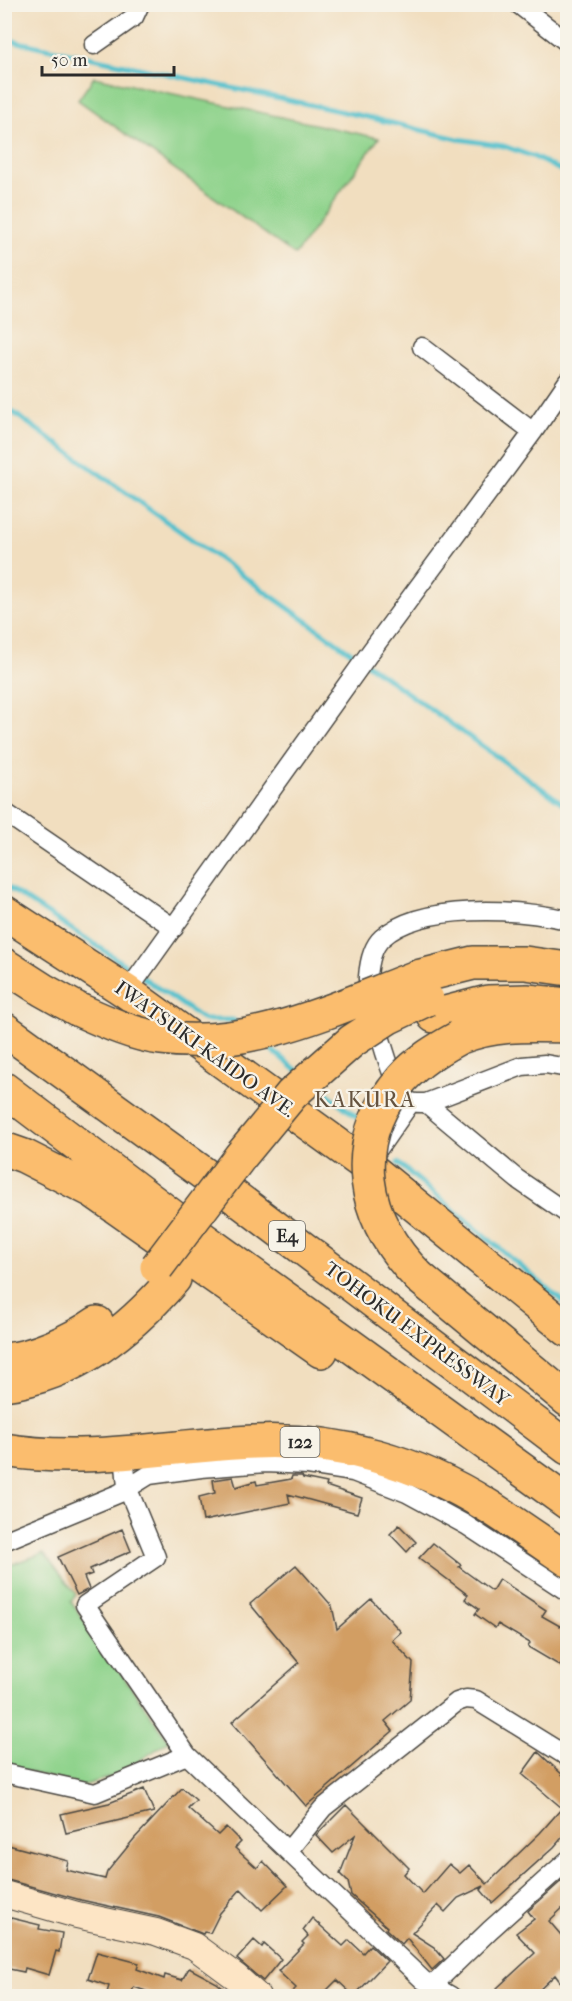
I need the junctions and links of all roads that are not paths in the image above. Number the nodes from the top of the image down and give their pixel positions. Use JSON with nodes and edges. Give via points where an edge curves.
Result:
{"nodes":[{"id":1,"x":140,"y":4,"type":"edge"},
{"id":2,"x":518,"y":4,"type":"edge"},
{"id":3,"x":567,"y":44,"type":"edge"},
{"id":4,"x":94,"y":45,"type":"dead end"},
{"id":5,"x":422,"y":347,"type":"dead end"},
{"id":6,"x":567,"y":381,"type":"edge"},
{"id":7,"x":532,"y":432,"type":"junction"},
{"id":8,"x":4,"y":812,"type":"edge"},
{"id":9,"x":4,"y":912,"type":"edge"},
{"id":10,"x":567,"y":920,"type":"edge"},
{"id":11,"x":174,"y":928,"type":"junction"},
{"id":12,"x":4,"y":965,"type":"edge"},
{"id":13,"x":567,"y":969,"type":"edge"},
{"id":14,"x":136,"y":980,"type":"junction"},
{"id":15,"x":567,"y":984,"type":"edge"},
{"id":16,"x":426,"y":997,"type":"junction"},
{"id":17,"x":567,"y":1005,"type":"edge"},
{"id":18,"x":567,"y":1026,"type":"edge"},
{"id":19,"x":4,"y":1029,"type":"edge"},
{"id":20,"x":567,"y":1068,"type":"edge"},
{"id":21,"x":4,"y":1089,"type":"edge"},
{"id":22,"x":419,"y":1103,"type":"junction"},
{"id":23,"x":4,"y":1149,"type":"edge"},
{"id":24,"x":366,"y":1166,"type":"junction"},
{"id":25,"x":567,"y":1214,"type":"edge"},
{"id":26,"x":165,"y":1273,"type":"junction"},
{"id":27,"x":567,"y":1330,"type":"edge"},
{"id":28,"x":4,"y":1360,"type":"edge"},
{"id":29,"x":4,"y":1384,"type":"edge"},
{"id":30,"x":567,"y":1400,"type":"edge"},
{"id":31,"x":567,"y":1448,"type":"edge"},
{"id":32,"x":4,"y":1450,"type":"edge"},
{"id":33,"x":124,"y":1454,"type":"junction"},
{"id":34,"x":516,"y":1466,"type":"junction"},
{"id":35,"x":127,"y":1487,"type":"junction"},
{"id":36,"x":567,"y":1503,"type":"edge"},
{"id":37,"x":4,"y":1541,"type":"edge"},
{"id":38,"x":567,"y":1560,"type":"edge"},
{"id":39,"x":567,"y":1592,"type":"edge"},
{"id":40,"x":187,"y":1755,"type":"junction"},
{"id":41,"x":567,"y":1757,"type":"edge"},
{"id":42,"x":4,"y":1773,"type":"edge"},
{"id":43,"x":288,"y":1851,"type":"junction"},
{"id":44,"x":567,"y":1860,"type":"edge"},
{"id":45,"x":4,"y":1894,"type":"edge"},
{"id":46,"x":432,"y":1986,"type":"junction"},
{"id":47,"x":257,"y":1996,"type":"edge"},
{"id":48,"x":451,"y":1996,"type":"edge"}],
"edges":[{"from":1,"to":4,"type":"street","via":[[134,17]]},
{"from":2,"to":3,"type":"street"},
{"from":5,"to":7,"type":"street"},
{"from":6,"to":7,"type":"street"},
{"from":7,"to":11,"type":"street"},
{"from":8,"to":11,"type":"street"},
{"from":9,"to":14,"type":"highway","name":"IWATSUKI-KAIDO AVE."},
{"from":10,"to":22,"type":"street","via":[[501,910],[457,912],[409,922],[381,939],[372,956],[368,978],[374,1009],[391,1073],[403,1097]]},
{"from":11,"to":14,"type":"street"},
{"from":12,"to":16,"type":"highway","bridge":true,"via":[[77,1009],[117,1027],[159,1038],[230,1039]]},
{"from":13,"to":16,"type":"highway","via":[[525,963],[473,963]]},
{"from":14,"to":24,"type":"highway","name":"IWATSUKI-KAIDO AVE."},
{"from":15,"to":16,"type":"highway","via":[[515,981]]},
{"from":16,"to":17,"type":"highway"},
{"from":16,"to":26,"type":"highway","via":[[397,1034],[335,1081]]},
{"from":18,"to":30,"type":"highway","bridge":true,"via":[[502,1026],[471,1033],[436,1051],[403,1078],[383,1105],[370,1139],[367,1178],[370,1198],[384,1233],[419,1277]]},
{"from":19,"to":31,"type":"highway","name":"TOHOKU EXPRESSWAY","number":"E4","via":[[207,1176]]},
{"from":20,"to":22,"type":"street","via":[[545,1064],[522,1066]]},
{"from":21,"to":34,"type":"highway","number":"E4"},
{"from":22,"to":24,"type":"street"},
{"from":22,"to":25,"type":"street"},
{"from":23,"to":34,"type":"highway","via":[[93,1191],[311,1345]]},
{"from":24,"to":27,"type":"highway","name":"IWATSUKI-KAIDO AVE."},
{"from":26,"to":28,"type":"highway","via":[[94,1325],[57,1345]]},
{"from":26,"to":29,"type":"highway","via":[[148,1309],[109,1341],[40,1377]]},
{"from":32,"to":33,"type":"highway","number":"122","via":[[62,1455]]},
{"from":33,"to":35,"type":"street"},
{"from":33,"to":38,"type":"highway","number":"122","via":[[254,1442],[319,1443],[370,1454],[408,1466],[458,1490]]},
{"from":34,"to":36,"type":"highway","number":"E4"},
{"from":35,"to":37,"type":"street"},
{"from":35,"to":39,"type":"street","via":[[149,1475],[267,1463],[353,1472],[407,1493],[466,1525]]},
{"from":35,"to":40,"type":"street","via":[[156,1557],[85,1605]]},
{"from":40,"to":42,"type":"street","via":[[95,1792]]},
{"from":40,"to":43,"type":"street"},
{"from":41,"to":43,"type":"street","via":[[476,1700],[457,1702],[323,1808]]},
{"from":43,"to":46,"type":"street"},
{"from":44,"to":46,"type":"street"},
{"from":45,"to":47,"type":"street","via":[[156,1932],[194,1946]]},
{"from":46,"to":48,"type":"street"}]}
